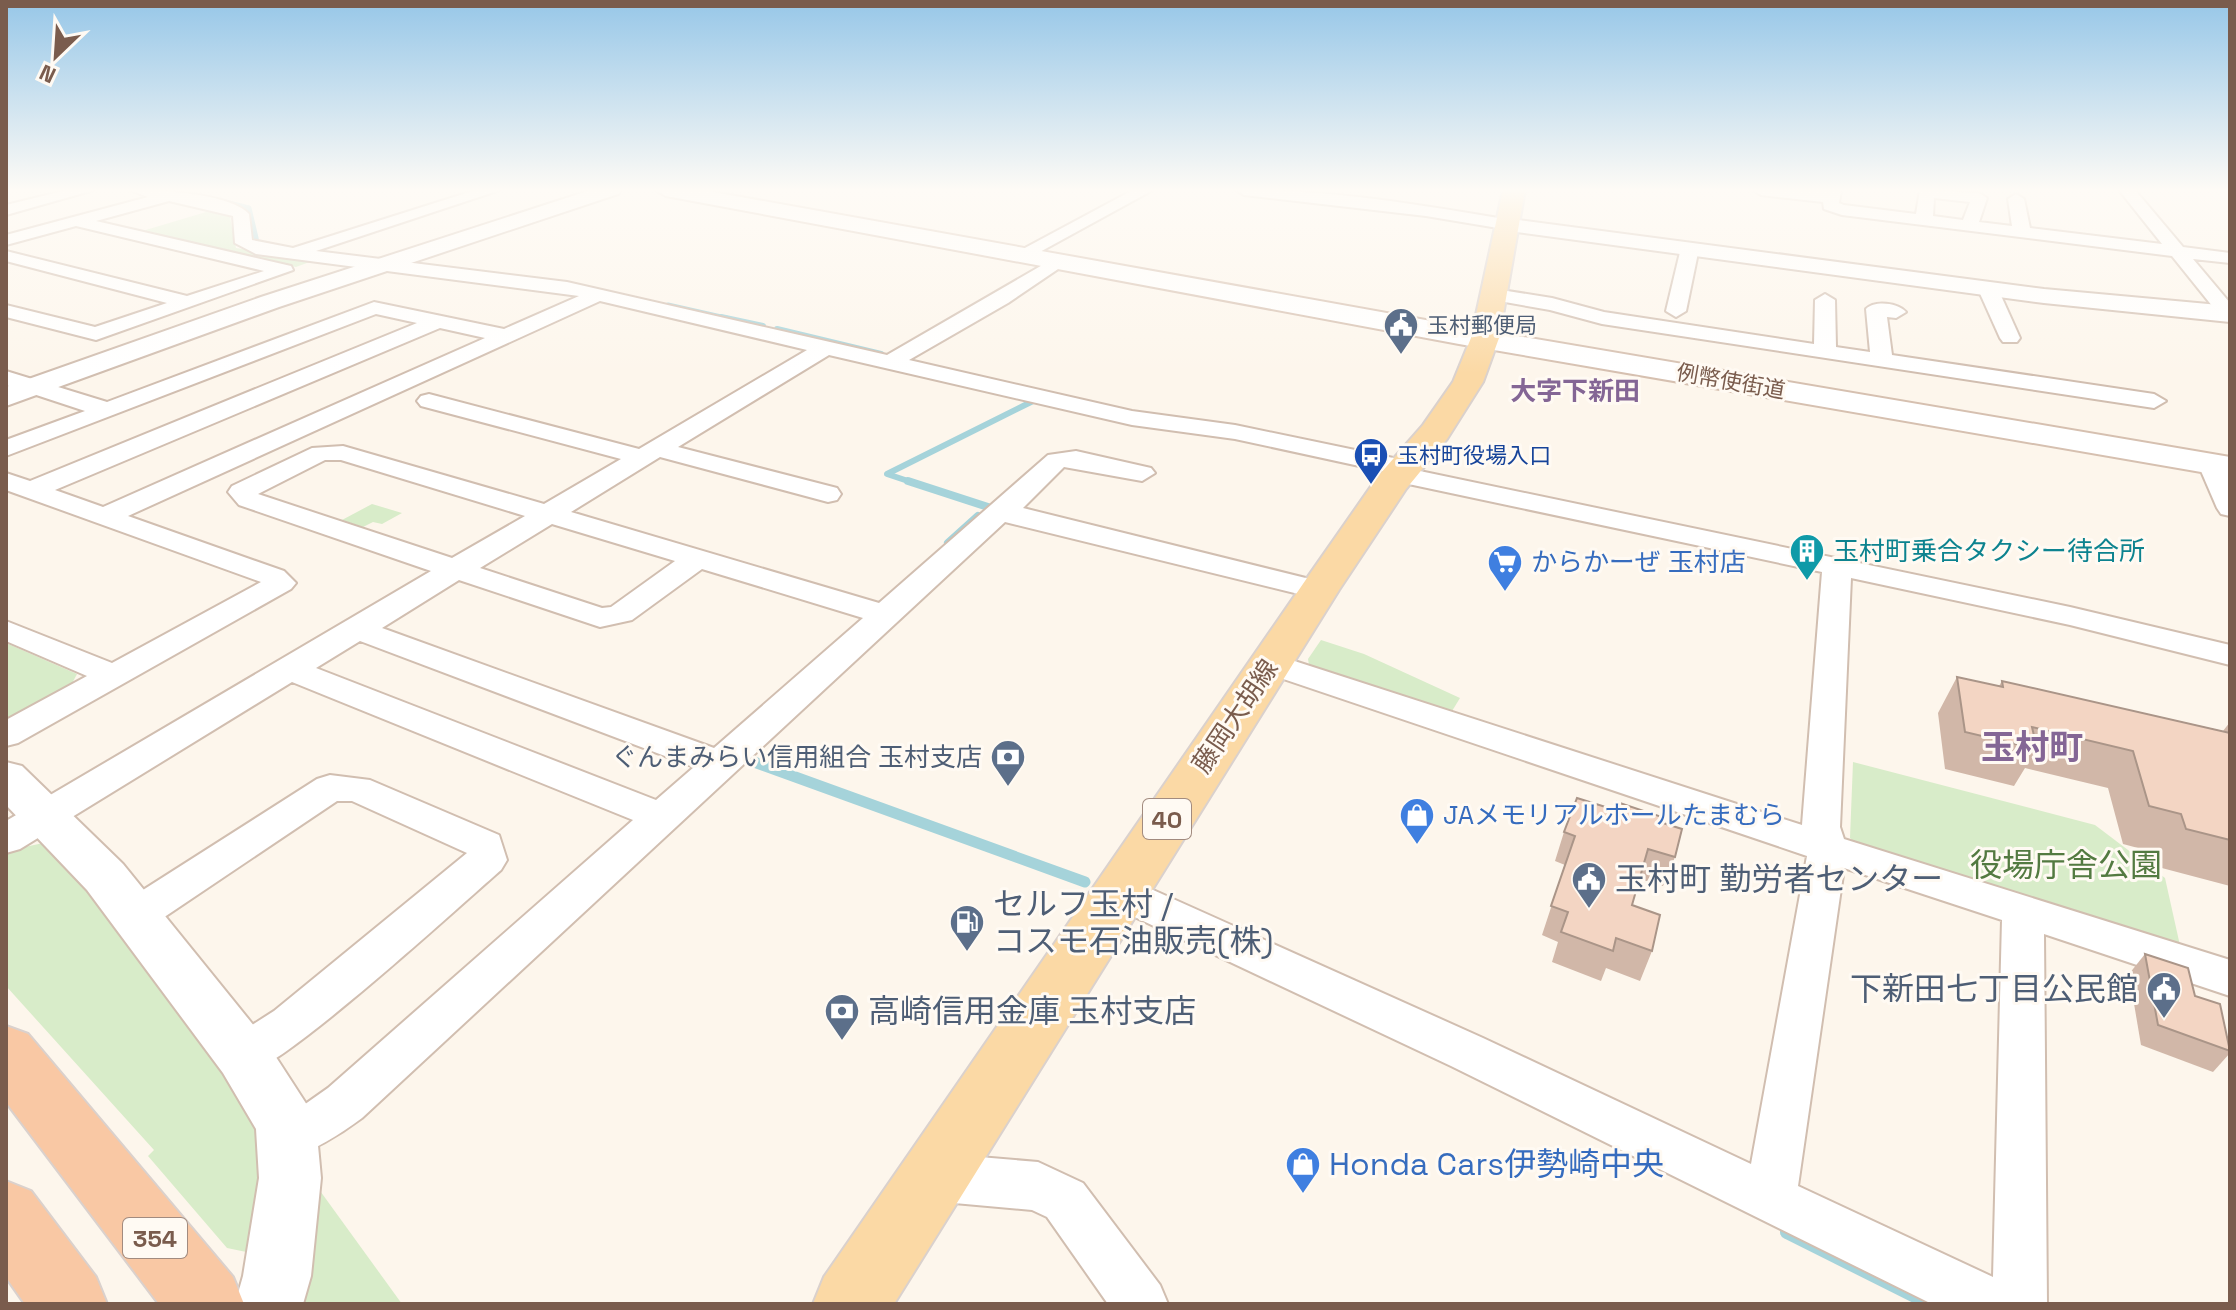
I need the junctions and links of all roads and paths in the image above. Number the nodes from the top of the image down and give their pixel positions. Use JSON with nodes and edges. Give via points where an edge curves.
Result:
{"nodes":[{"id":1,"x":204,"y":251,"type":"edge"},
{"id":2,"x":281,"y":251,"type":"edge"},
{"id":3,"x":298,"y":251,"type":"edge"},
{"id":4,"x":424,"y":251,"type":"edge"},
{"id":5,"x":1000,"y":251,"type":"edge"},
{"id":6,"x":1028,"y":251,"type":"edge"},
{"id":7,"x":1504,"y":251,"type":"edge"},
{"id":8,"x":1689,"y":251,"type":"edge"},
{"id":9,"x":1713,"y":251,"type":"edge"},
{"id":10,"x":2172,"y":251,"type":"edge"},
{"id":11,"x":2179,"y":252,"type":"junction"},
{"id":12,"x":292,"y":253,"type":"junction"},
{"id":13,"x":1021,"y":255,"type":"junction"},
{"id":14,"x":6,"y":256,"type":"edge"},
{"id":15,"x":2230,"y":258,"type":"edge"},
{"id":16,"x":1058,"y":261,"type":"junction"},
{"id":17,"x":382,"y":265,"type":"junction"},
{"id":18,"x":1988,"y":289,"type":"junction"},
{"id":19,"x":598,"y":295,"type":"junction"},
{"id":20,"x":1825,"y":300,"type":"dead end"},
{"id":21,"x":190,"y":303,"type":"junction"},
{"id":22,"x":6,"y":311,"type":"edge"},
{"id":23,"x":1676,"y":311,"type":"dead end"},
{"id":24,"x":1896,"y":312,"type":"dead end"},
{"id":25,"x":2229,"y":314,"type":"edge"},
{"id":26,"x":1490,"y":317,"type":"junction"},
{"id":27,"x":440,"y":321,"type":"junction"},
{"id":28,"x":506,"y":336,"type":"junction"},
{"id":29,"x":2010,"y":338,"type":"dead end"},
{"id":30,"x":828,"y":346,"type":"junction"},
{"id":31,"x":1825,"y":350,"type":"junction"},
{"id":32,"x":1882,"y":359,"type":"junction"},
{"id":33,"x":890,"y":362,"type":"junction"},
{"id":34,"x":6,"y":378,"type":"edge"},
{"id":35,"x":33,"y":387,"type":"junction"},
{"id":36,"x":6,"y":397,"type":"edge"},
{"id":37,"x":429,"y":401,"type":"dead end"},
{"id":38,"x":2154,"y":401,"type":"dead end"},
{"id":39,"x":107,"y":410,"type":"junction"},
{"id":40,"x":6,"y":449,"type":"edge"},
{"id":41,"x":649,"y":453,"type":"junction"},
{"id":42,"x":2221,"y":466,"type":"edge"},
{"id":43,"x":1401,"y":471,"type":"junction"},
{"id":44,"x":1142,"y":473,"type":"dead end"},
{"id":45,"x":19,"y":486,"type":"edge"},
{"id":46,"x":828,"y":494,"type":"dead end"},
{"id":47,"x":2230,"y":508,"type":"edge"},
{"id":48,"x":1003,"y":512,"type":"junction"},
{"id":49,"x":546,"y":514,"type":"junction"},
{"id":50,"x":105,"y":516,"type":"junction"},
{"id":51,"x":697,"y":559,"type":"junction"},
{"id":52,"x":1837,"y":567,"type":"junction"},
{"id":53,"x":454,"y":569,"type":"junction"},
{"id":54,"x":1319,"y":590,"type":"junction"},
{"id":55,"x":883,"y":614,"type":"junction"},
{"id":56,"x":353,"y":628,"type":"junction"},
{"id":57,"x":6,"y":630,"type":"edge"},
{"id":58,"x":2230,"y":655,"type":"edge"},
{"id":59,"x":1271,"y":664,"type":"junction"},
{"id":60,"x":286,"y":668,"type":"junction"},
{"id":61,"x":114,"y":676,"type":"junction"},
{"id":62,"x":6,"y":735,"type":"edge"},
{"id":63,"x":719,"y":763,"type":"junction"},
{"id":64,"x":18,"y":810,"type":"edge"},
{"id":65,"x":661,"y":816,"type":"junction"},
{"id":66,"x":1828,"y":848,"type":"junction"},
{"id":67,"x":1119,"y":892,"type":"junction"},
{"id":68,"x":2023,"y":911,"type":"junction"},
{"id":69,"x":136,"y":915,"type":"junction"},
{"id":70,"x":2230,"y":978,"type":"edge"},
{"id":71,"x":6,"y":1053,"type":"edge"},
{"id":72,"x":243,"y":1055,"type":"junction"},
{"id":73,"x":288,"y":1137,"type":"junction"},
{"id":74,"x":932,"y":1177,"type":"junction"},
{"id":75,"x":1771,"y":1196,"type":"junction"},
{"id":76,"x":6,"y":1215,"type":"edge"},
{"id":77,"x":69,"y":1304,"type":"edge"},
{"id":78,"x":206,"y":1304,"type":"edge"},
{"id":79,"x":269,"y":1304,"type":"edge"},
{"id":80,"x":851,"y":1304,"type":"edge"},
{"id":81,"x":1141,"y":1304,"type":"edge"},
{"id":82,"x":1990,"y":1304,"type":"edge"},
{"id":83,"x":2020,"y":1304,"type":"edge"}],
"edges":[{"from":1,"to":21,"type":"street","via":[[284,270]]},
{"from":2,"to":12,"type":"street"},
{"from":3,"to":12,"type":"street"},
{"from":4,"to":17,"type":"street"},
{"from":5,"to":13,"type":"main road","name":"例幣使街道"},
{"from":6,"to":13,"type":"street"},
{"from":7,"to":26,"type":"main road","name":"藤岡大胡線","number":"40"},
{"from":8,"to":23,"type":"street"},
{"from":9,"to":18,"type":"street"},
{"from":10,"to":11,"type":"street"},
{"from":11,"to":15,"type":"street"},
{"from":11,"to":25,"type":"street"},
{"from":12,"to":17,"type":"street"},
{"from":13,"to":16,"type":"main road","name":"例幣使街道"},
{"from":14,"to":21,"type":"street"},
{"from":16,"to":26,"type":"main road","name":"例幣使街道"},
{"from":16,"to":33,"type":"street"},
{"from":17,"to":19,"type":"street"},
{"from":17,"to":35,"type":"street"},
{"from":18,"to":25,"type":"street"},
{"from":18,"to":29,"type":"street"},
{"from":19,"to":28,"type":"street"},
{"from":19,"to":30,"type":"street"},
{"from":20,"to":31,"type":"street"},
{"from":21,"to":22,"type":"street","via":[[96,334]]},
{"from":24,"to":32,"type":"street","via":[[1876,309]]},
{"from":26,"to":31,"type":"street","via":[[1552,304],[1602,318]]},
{"from":26,"to":42,"type":"main road","name":"例幣使街道"},
{"from":26,"to":43,"type":"main road","name":"藤岡大胡線","number":"40","via":[[1460,397]]},
{"from":27,"to":28,"type":"street"},
{"from":27,"to":39,"type":"street","via":[[374,308]]},
{"from":27,"to":45,"type":"street"},
{"from":28,"to":50,"type":"street"},
{"from":30,"to":33,"type":"street"},
{"from":30,"to":41,"type":"street"},
{"from":31,"to":32,"type":"street"},
{"from":32,"to":38,"type":"street"},
{"from":33,"to":43,"type":"street","via":[[1132,418],[1235,432]]},
{"from":34,"to":35,"type":"street"},
{"from":35,"to":36,"type":"street"},
{"from":35,"to":39,"type":"street"},
{"from":37,"to":41,"type":"street"},
{"from":39,"to":40,"type":"street"},
{"from":41,"to":46,"type":"street"},
{"from":41,"to":49,"type":"street"},
{"from":42,"to":47,"type":"street"},
{"from":43,"to":52,"type":"street"},
{"from":43,"to":54,"type":"main road","name":"藤岡大胡線","number":"40"},
{"from":44,"to":48,"type":"street","via":[[1057,460]]},
{"from":45,"to":50,"type":"street"},
{"from":48,"to":54,"type":"street"},
{"from":48,"to":55,"type":"street"},
{"from":49,"to":51,"type":"street"},
{"from":49,"to":53,"type":"street"},
{"from":49,"to":53,"type":"street","via":[[336,452],[312,457],[241,492],[248,499]]},
{"from":50,"to":61,"type":"street","via":[[281,583]]},
{"from":51,"to":53,"type":"street","via":[[610,618]]},
{"from":51,"to":55,"type":"street"},
{"from":52,"to":58,"type":"street"},
{"from":52,"to":66,"type":"street","via":[[1821,827]]},
{"from":53,"to":56,"type":"street"},
{"from":54,"to":59,"type":"main road","name":"藤岡大胡線","number":"40"},
{"from":55,"to":63,"type":"street"},
{"from":56,"to":60,"type":"street"},
{"from":56,"to":63,"type":"street"},
{"from":57,"to":61,"type":"street"},
{"from":59,"to":66,"type":"street"},
{"from":59,"to":67,"type":"main road","name":"藤岡大胡線","number":"40"},
{"from":60,"to":64,"type":"street"},
{"from":60,"to":65,"type":"street"},
{"from":61,"to":62,"type":"street"},
{"from":63,"to":65,"type":"street"},
{"from":64,"to":69,"type":"street","via":[[93,864]]},
{"from":65,"to":73,"type":"street","via":[[345,1103]]},
{"from":66,"to":68,"type":"street"},
{"from":66,"to":75,"type":"street"},
{"from":67,"to":74,"type":"main road","name":"藤岡大胡線","number":"40"},
{"from":67,"to":75,"type":"street"},
{"from":68,"to":70,"type":"street"},
{"from":68,"to":83,"type":"street"},
{"from":69,"to":72,"type":"street"},
{"from":69,"to":72,"type":"street","via":[[330,788],[357,789],[485,845],[487,860],[290,1024]]},
{"from":71,"to":78,"type":"highway","number":"354"},
{"from":72,"to":73,"type":"street","via":[[273,1099]]},
{"from":73,"to":79,"type":"street","via":[[290,1178]]},
{"from":74,"to":80,"type":"main road","name":"藤岡大胡線","number":"40"},
{"from":74,"to":81,"type":"street","via":[[1038,1186],[1065,1200]]},
{"from":75,"to":82,"type":"street"},
{"from":76,"to":77,"type":"highway"}]}
